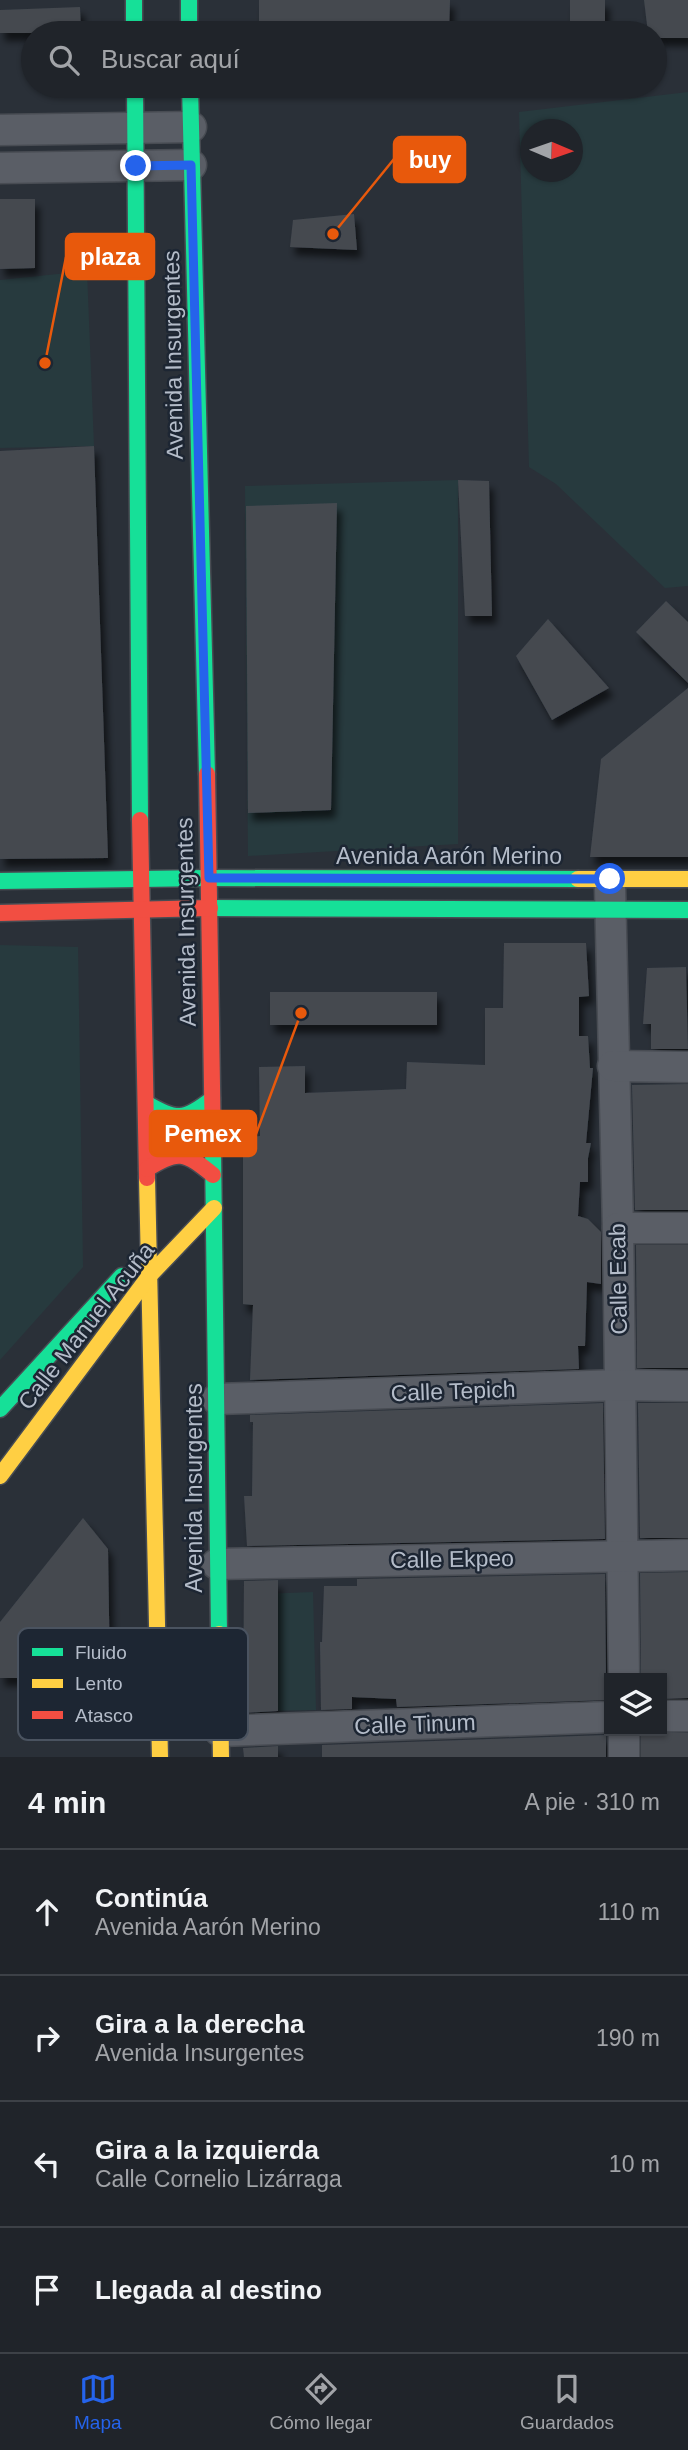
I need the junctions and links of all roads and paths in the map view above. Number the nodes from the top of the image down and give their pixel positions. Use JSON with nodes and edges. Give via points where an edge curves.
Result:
{"nodes":[{"id":1,"x":134,"y":0,"type":"edge"},
{"id":2,"x":189,"y":0,"type":"edge"},
{"id":3,"x":134,"y":21,"type":"edge"},
{"id":4,"x":189,"y":21,"type":"edge"},
{"id":5,"x":135,"y":98,"type":"edge"},
{"id":6,"x":190,"y":98,"type":"edge"},
{"id":7,"x":191,"y":127,"type":"junction"},
{"id":8,"x":135,"y":128,"type":"junction"},
{"id":9,"x":0,"y":130,"type":"edge"},
{"id":10,"x":191,"y":165,"type":"junction"},
{"id":11,"x":136,"y":166,"type":"junction"},
{"id":12,"x":0,"y":168,"type":"edge"},
{"id":13,"x":209,"y":878,"type":"junction"},
{"id":14,"x":610,"y":879,"type":"junction"},
{"id":15,"x":688,"y":879,"type":"edge"},
{"id":16,"x":141,"y":880,"type":"junction"},
{"id":17,"x":0,"y":881,"type":"edge"},
{"id":18,"x":210,"y":908,"type":"junction"},
{"id":19,"x":609,"y":910,"type":"junction"},
{"id":20,"x":688,"y":910,"type":"edge"},
{"id":21,"x":141,"y":911,"type":"junction"},
{"id":22,"x":0,"y":913,"type":"edge"},
{"id":23,"x":613,"y":1066,"type":"junction"},
{"id":24,"x":688,"y":1067,"type":"edge"},
{"id":25,"x":212,"y":1100,"type":"junction"},
{"id":26,"x":146,"y":1103,"type":"junction"},
{"id":27,"x":147,"y":1169,"type":"junction"},
{"id":28,"x":213,"y":1175,"type":"junction"},
{"id":29,"x":214,"y":1208,"type":"junction"},
{"id":30,"x":618,"y":1227,"type":"junction"},
{"id":31,"x":688,"y":1228,"type":"edge"},
{"id":32,"x":149,"y":1246,"type":"junction"},
{"id":33,"x":150,"y":1275,"type":"junction"},
{"id":34,"x":619,"y":1385,"type":"junction"},
{"id":35,"x":688,"y":1386,"type":"edge"},
{"id":36,"x":217,"y":1399,"type":"junction"},
{"id":37,"x":0,"y":1409,"type":"edge"},
{"id":38,"x":0,"y":1476,"type":"edge"},
{"id":39,"x":622,"y":1555,"type":"junction"},
{"id":40,"x":688,"y":1555,"type":"edge"},
{"id":41,"x":217,"y":1564,"type":"junction"},
{"id":42,"x":157,"y":1628,"type":"edge"},
{"id":43,"x":218,"y":1628,"type":"edge"},
{"id":44,"x":624,"y":1673,"type":"edge"},
{"id":45,"x":667,"y":1716,"type":"edge"},
{"id":46,"x":688,"y":1716,"type":"edge"},
{"id":47,"x":604,"y":1717,"type":"edge"},
{"id":48,"x":624,"y":1736,"type":"edge"},
{"id":49,"x":220,"y":1744,"type":"edge"},
{"id":50,"x":624,"y":1757,"type":"edge"}],
"edges":[{"from":1,"to":3,"type":"main road"},
{"from":2,"to":4,"type":"main road"},
{"from":5,"to":8,"type":"main road","name":"Avenida Insurgentes"},
{"from":6,"to":7,"type":"main road","name":"Avenida Insurgentes"},
{"from":7,"to":8,"type":"street"},
{"from":7,"to":10,"type":"main road","name":"Avenida Insurgentes"},
{"from":8,"to":9,"type":"street"},
{"from":8,"to":11,"type":"main road","name":"Avenida Insurgentes"},
{"from":10,"to":11,"type":"street"},
{"from":10,"to":13,"type":"main road","name":"Avenida Insurgentes"},
{"from":11,"to":12,"type":"street"},
{"from":11,"to":16,"type":"main road","name":"Avenida Insurgentes"},
{"from":13,"to":14,"type":"main road","name":"Avenida Aarón Merino"},
{"from":13,"to":16,"type":"main road","name":"Avenida Aarón Merino"},
{"from":13,"to":18,"type":"main road","name":"Avenida Insurgentes"},
{"from":14,"to":15,"type":"main road","name":"Avenida Aarón Merino"},
{"from":14,"to":19,"type":"street","name":"Calle Ecab"},
{"from":16,"to":17,"type":"main road","name":"Avenida Aarón Merino"},
{"from":16,"to":21,"type":"main road","name":"Avenida Insurgentes"},
{"from":18,"to":19,"type":"main road"},
{"from":18,"to":21,"type":"main road"},
{"from":18,"to":25,"type":"main road","name":"Avenida Insurgentes"},
{"from":19,"to":20,"type":"main road"},
{"from":19,"to":23,"type":"street","name":"Calle Ecab"},
{"from":21,"to":22,"type":"main road"},
{"from":21,"to":26,"type":"main road","name":"Avenida Insurgentes"},
{"from":23,"to":24,"type":"street"},
{"from":23,"to":30,"type":"street","name":"Calle Ecab"},
{"from":25,"to":26,"type":"main road","via":[[191,1116],[180,1118]]},
{"from":25,"to":28,"type":"main road","name":"Avenida Insurgentes"},
{"from":26,"to":27,"type":"main road","name":"Avenida Insurgentes"},
{"from":27,"to":28,"type":"main road","via":[[180,1153]]},
{"from":27,"to":32,"type":"main road","name":"Avenida Insurgentes"},
{"from":28,"to":29,"type":"main road","name":"Avenida Insurgentes"},
{"from":29,"to":33,"type":"main road","name":"Calle Manuel Acuña"},
{"from":29,"to":36,"type":"main road","name":"Avenida Insurgentes"},
{"from":30,"to":31,"type":"street"},
{"from":30,"to":34,"type":"street","name":"Calle Ecab"},
{"from":32,"to":33,"type":"main road","name":"Avenida Insurgentes"},
{"from":32,"to":37,"type":"main road","name":"Calle Manuel Acuña"},
{"from":33,"to":38,"type":"main road","name":"Calle Manuel Acuña"},
{"from":33,"to":42,"type":"main road","name":"Avenida Insurgentes"},
{"from":34,"to":35,"type":"street","name":"Calle Tepich"},
{"from":34,"to":36,"type":"street","name":"Calle Tepich"},
{"from":34,"to":39,"type":"street","name":"Calle Ecab"},
{"from":36,"to":41,"type":"main road","name":"Avenida Insurgentes"},
{"from":39,"to":40,"type":"street","name":"Calle Ekpeo"},
{"from":39,"to":41,"type":"street","name":"Calle Ekpeo"},
{"from":39,"to":44,"type":"street","name":"Calle Ecab"},
{"from":41,"to":43,"type":"main road","name":"Avenida Insurgentes"},
{"from":45,"to":46,"type":"street"},
{"from":47,"to":49,"type":"street","name":"Calle Tinum"},
{"from":48,"to":50,"type":"street"}]}
